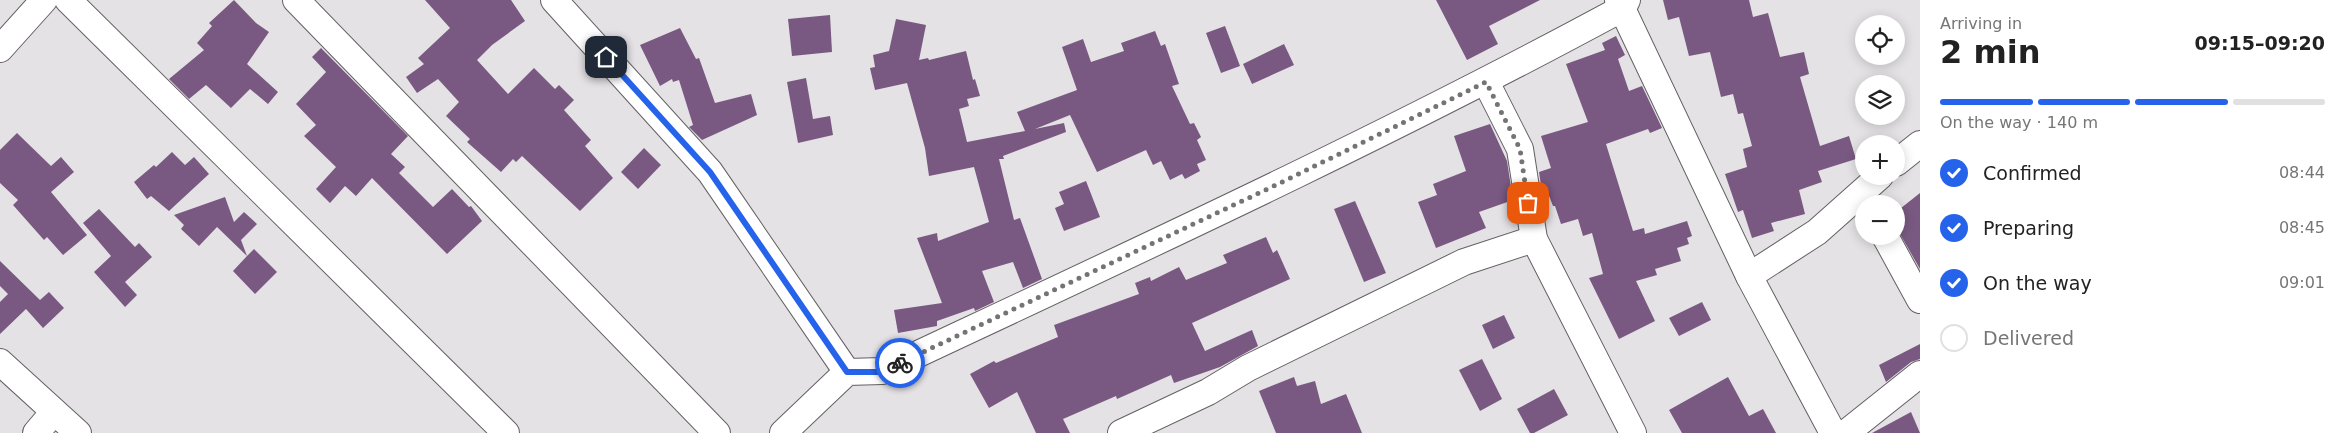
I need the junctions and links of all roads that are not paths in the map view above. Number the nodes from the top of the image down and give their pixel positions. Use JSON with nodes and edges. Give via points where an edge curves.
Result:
{"nodes":[{"id":1,"x":44,"y":0,"type":"edge"},
{"id":2,"x":68,"y":0,"type":"edge"},
{"id":3,"x":296,"y":0,"type":"edge"},
{"id":4,"x":554,"y":0,"type":"edge"},
{"id":5,"x":1623,"y":3,"type":"edge"},
{"id":6,"x":0,"y":49,"type":"edge"},
{"id":7,"x":1486,"y":82,"type":"junction"},
{"id":8,"x":1920,"y":144,"type":"edge"},
{"id":9,"x":1905,"y":156,"type":"edge"},
{"id":10,"x":1869,"y":191,"type":"edge"},
{"id":11,"x":1534,"y":239,"type":"junction"},
{"id":12,"x":1890,"y":245,"type":"edge"},
{"id":13,"x":1749,"y":276,"type":"junction"},
{"id":14,"x":1920,"y":300,"type":"edge"},
{"id":15,"x":0,"y":362,"type":"edge"},
{"id":16,"x":847,"y":372,"type":"junction"},
{"id":17,"x":1920,"y":374,"type":"edge"},
{"id":18,"x":53,"y":413,"type":"junction"},
{"id":19,"x":36,"y":433,"type":"edge"},
{"id":20,"x":78,"y":433,"type":"edge"},
{"id":21,"x":506,"y":433,"type":"edge"},
{"id":22,"x":716,"y":433,"type":"edge"},
{"id":23,"x":783,"y":433,"type":"edge"},
{"id":24,"x":1121,"y":433,"type":"edge"},
{"id":25,"x":1633,"y":433,"type":"edge"},
{"id":26,"x":1833,"y":433,"type":"edge"},
{"id":27,"x":1846,"y":433,"type":"edge"}],
"edges":[{"from":1,"to":6,"type":"street"},
{"from":2,"to":21,"type":"street"},
{"from":3,"to":22,"type":"street"},
{"from":4,"to":16,"type":"street","via":[[710,172]]},
{"from":5,"to":7,"type":"street"},
{"from":5,"to":13,"type":"street"},
{"from":7,"to":11,"type":"street","via":[[1520,149]]},
{"from":7,"to":16,"type":"street","via":[[882,372]]},
{"from":8,"to":9,"type":"street"},
{"from":10,"to":13,"type":"street","via":[[1817,232]]},
{"from":11,"to":24,"type":"street","via":[[1464,262]]},
{"from":11,"to":25,"type":"street"},
{"from":12,"to":14,"type":"street"},
{"from":13,"to":26,"type":"street"},
{"from":15,"to":18,"type":"street"},
{"from":16,"to":23,"type":"street"},
{"from":17,"to":27,"type":"street"},
{"from":18,"to":19,"type":"street"},
{"from":18,"to":20,"type":"street"}]}
